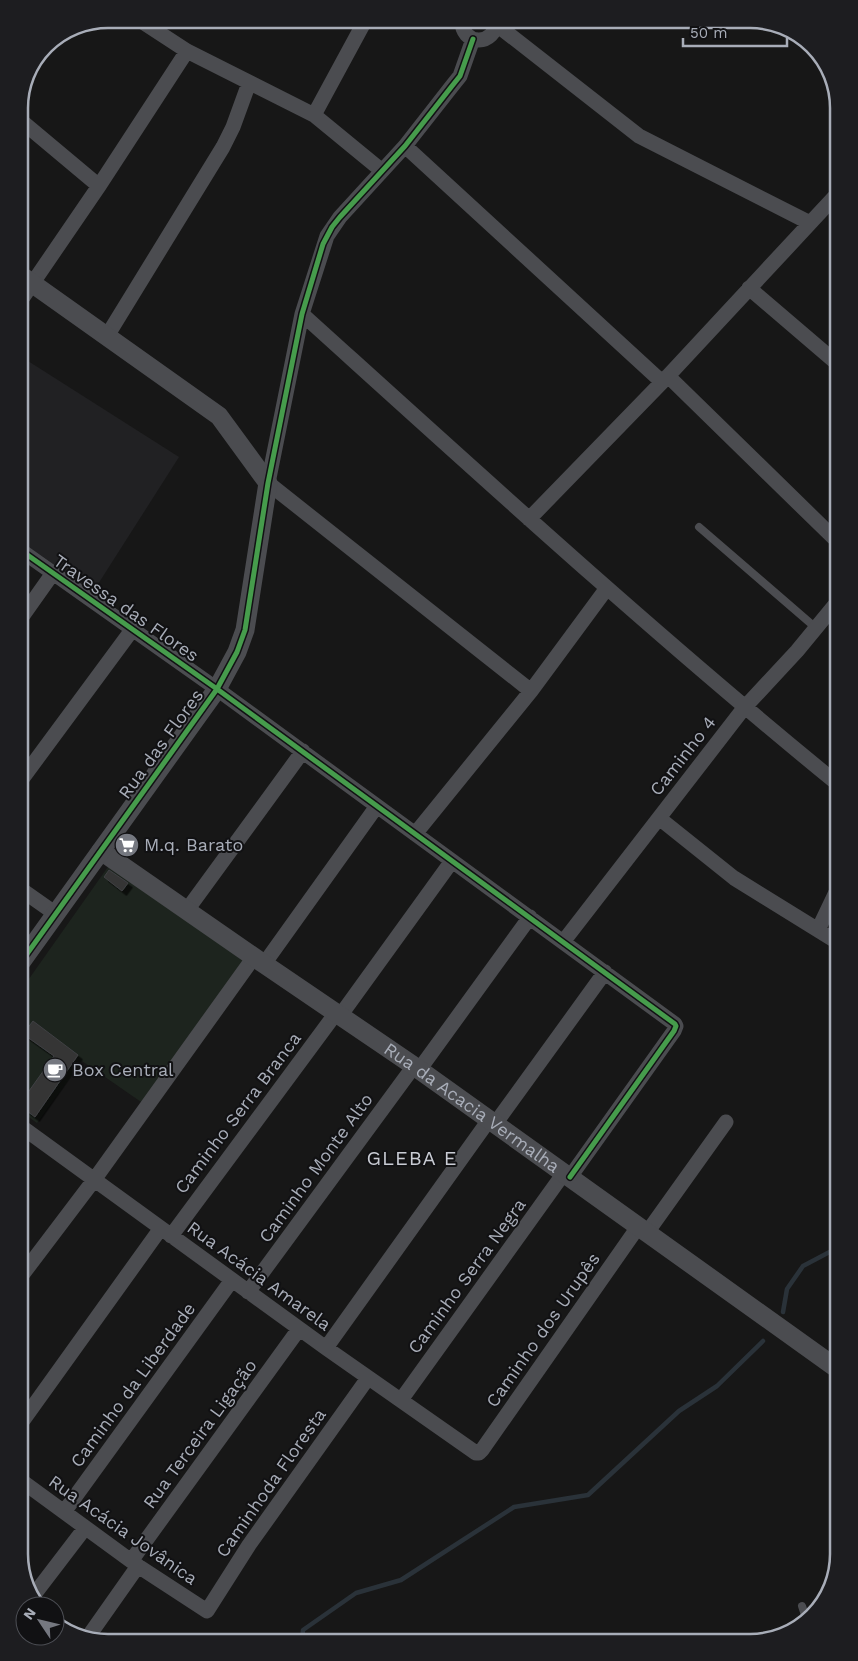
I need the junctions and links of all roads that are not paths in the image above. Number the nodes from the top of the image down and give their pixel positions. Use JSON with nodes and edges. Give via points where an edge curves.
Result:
{"nodes":[{"id":1,"x":152,"y":28,"type":"edge"},
{"id":2,"x":361,"y":28,"type":"edge"},
{"id":3,"x":462,"y":28,"type":"edge"},
{"id":4,"x":496,"y":28,"type":"edge"},
{"id":5,"x":504,"y":28,"type":"edge"},
{"id":6,"x":474,"y":39,"type":"junction"},
{"id":7,"x":187,"y":51,"type":"junction"},
{"id":8,"x":249,"y":83,"type":"junction"},
{"id":9,"x":314,"y":115,"type":"junction"},
{"id":10,"x":28,"y":127,"type":"edge"},
{"id":11,"x":405,"y":146,"type":"junction"},
{"id":12,"x":382,"y":170,"type":"junction"},
{"id":13,"x":98,"y":186,"type":"junction"},
{"id":14,"x":830,"y":202,"type":"edge"},
{"id":15,"x":810,"y":223,"type":"junction"},
{"id":16,"x":28,"y":275,"type":"edge"},
{"id":17,"x":28,"y":279,"type":"edge"},
{"id":18,"x":749,"y":288,"type":"junction"},
{"id":19,"x":302,"y":314,"type":"junction"},
{"id":20,"x":107,"y":336,"type":"junction"},
{"id":21,"x":830,"y":357,"type":"edge"},
{"id":22,"x":665,"y":379,"type":"junction"},
{"id":23,"x":268,"y":483,"type":"junction"},
{"id":24,"x":529,"y":519,"type":"junction"},
{"id":25,"x":699,"y":527,"type":"dead end"},
{"id":26,"x":830,"y":535,"type":"edge"},
{"id":27,"x":28,"y":555,"type":"edge"},
{"id":28,"x":53,"y":573,"type":"junction"},
{"id":29,"x":608,"y":588,"type":"junction"},
{"id":30,"x":28,"y":608,"type":"edge"},
{"id":31,"x":830,"y":611,"type":"edge"},
{"id":32,"x":816,"y":628,"type":"junction"},
{"id":33,"x":132,"y":630,"type":"junction"},
{"id":34,"x":217,"y":689,"type":"junction"},
{"id":35,"x":531,"y":691,"type":"junction"},
{"id":36,"x":744,"y":708,"type":"junction"},
{"id":37,"x":302,"y":752,"type":"junction"},
{"id":38,"x":28,"y":771,"type":"edge"},
{"id":39,"x":830,"y":778,"type":"edge"},
{"id":40,"x":377,"y":806,"type":"junction"},
{"id":41,"x":659,"y":818,"type":"junction"},
{"id":42,"x":415,"y":834,"type":"junction"},
{"id":43,"x":101,"y":851,"type":"junction"},
{"id":44,"x":452,"y":861,"type":"junction"},
{"id":45,"x":28,"y":894,"type":"edge"},
{"id":46,"x":830,"y":905,"type":"edge"},
{"id":47,"x":188,"y":910,"type":"junction"},
{"id":48,"x":56,"y":914,"type":"junction"},
{"id":49,"x":530,"y":918,"type":"junction"},
{"id":50,"x":818,"y":930,"type":"junction"},
{"id":51,"x":830,"y":937,"type":"edge"},
{"id":52,"x":563,"y":942,"type":"junction"},
{"id":53,"x":28,"y":953,"type":"edge"},
{"id":54,"x":259,"y":961,"type":"junction"},
{"id":55,"x":605,"y":972,"type":"junction"},
{"id":56,"x":338,"y":1015,"type":"junction"},
{"id":57,"x":676,"y":1026,"type":"joint"},
{"id":58,"x":416,"y":1068,"type":"junction"},
{"id":59,"x":492,"y":1122,"type":"junction"},
{"id":60,"x":726,"y":1122,"type":"dead end"},
{"id":61,"x":28,"y":1132,"type":"edge"},
{"id":62,"x":567,"y":1175,"type":"junction"},
{"id":63,"x":94,"y":1180,"type":"junction"},
{"id":64,"x":642,"y":1230,"type":"junction"},
{"id":65,"x":166,"y":1232,"type":"junction"},
{"id":66,"x":28,"y":1267,"type":"edge"},
{"id":67,"x":232,"y":1280,"type":"junction"},
{"id":68,"x":248,"y":1292,"type":"junction"},
{"id":69,"x":299,"y":1329,"type":"junction"},
{"id":70,"x":326,"y":1348,"type":"junction"},
{"id":71,"x":830,"y":1364,"type":"edge"},
{"id":72,"x":368,"y":1378,"type":"junction"},
{"id":73,"x":401,"y":1400,"type":"junction"},
{"id":74,"x":28,"y":1414,"type":"edge"},
{"id":75,"x":479,"y":1453,"type":"joint"},
{"id":76,"x":28,"y":1489,"type":"edge"},
{"id":77,"x":64,"y":1512,"type":"junction"},
{"id":78,"x":85,"y":1528,"type":"junction"},
{"id":79,"x":135,"y":1564,"type":"junction"},
{"id":80,"x":37,"y":1591,"type":"edge"},
{"id":81,"x":802,"y":1606,"type":"dead end"},
{"id":82,"x":207,"y":1611,"type":"joint"},
{"id":83,"x":804,"y":1612,"type":"edge"},
{"id":84,"x":91,"y":1632,"type":"edge"}],
"edges":[{"from":1,"to":7,"type":"street"},
{"from":2,"to":9,"type":"street"},
{"from":3,"to":6,"type":"street"},
{"from":4,"to":6,"type":"street","via":[[486,39]]},
{"from":5,"to":15,"type":"street","via":[[639,136]]},
{"from":6,"to":11,"type":"street","via":[[460,76]]},
{"from":7,"to":8,"type":"street"},
{"from":7,"to":13,"type":"street"},
{"from":8,"to":9,"type":"street"},
{"from":8,"to":20,"type":"street","via":[[223,147]]},
{"from":9,"to":12,"type":"street"},
{"from":10,"to":13,"type":"street"},
{"from":11,"to":12,"type":"street"},
{"from":11,"to":22,"type":"street"},
{"from":12,"to":19,"type":"street","via":[[327,236]]},
{"from":13,"to":16,"type":"street"},
{"from":14,"to":15,"type":"street"},
{"from":15,"to":18,"type":"street"},
{"from":17,"to":20,"type":"street"},
{"from":18,"to":21,"type":"street"},
{"from":18,"to":22,"type":"street"},
{"from":19,"to":23,"type":"street"},
{"from":19,"to":24,"type":"street"},
{"from":20,"to":23,"type":"street","via":[[219,416]]},
{"from":22,"to":24,"type":"street"},
{"from":22,"to":26,"type":"street"},
{"from":23,"to":34,"type":"street","name":"Rua das Flores","via":[[245,630]]},
{"from":23,"to":35,"type":"street"},
{"from":24,"to":29,"type":"street"},
{"from":25,"to":32,"type":"lane"},
{"from":27,"to":28,"type":"street","name":"Travessa das Flores"},
{"from":28,"to":30,"type":"street"},
{"from":28,"to":33,"type":"street","name":"Travessa das Flores"},
{"from":29,"to":35,"type":"street"},
{"from":29,"to":36,"type":"street"},
{"from":31,"to":32,"type":"street","name":"Caminho 4"},
{"from":32,"to":36,"type":"street","name":"Caminho 4"},
{"from":33,"to":34,"type":"street","name":"Travessa das Flores"},
{"from":33,"to":38,"type":"street"},
{"from":34,"to":37,"type":"street","name":"Travessa das Flores"},
{"from":34,"to":43,"type":"street","name":"Rua das Flores"},
{"from":35,"to":42,"type":"street"},
{"from":36,"to":39,"type":"street"},
{"from":36,"to":41,"type":"street","name":"Caminho 4"},
{"from":37,"to":40,"type":"street","name":"Travessa das Flores"},
{"from":37,"to":47,"type":"street"},
{"from":40,"to":42,"type":"street","name":"Travessa das Flores"},
{"from":40,"to":54,"type":"street"},
{"from":41,"to":50,"type":"street","via":[[734,878]]},
{"from":41,"to":52,"type":"street","name":"Caminho 4"},
{"from":42,"to":44,"type":"street","name":"Travessa das Flores"},
{"from":43,"to":47,"type":"street","name":"Rua da Acacia Vermalha"},
{"from":43,"to":48,"type":"street","name":"Rua das Flores"},
{"from":44,"to":49,"type":"street","name":"Travessa das Flores"},
{"from":44,"to":56,"type":"street","name":"Caminho Serra Branca"},
{"from":45,"to":48,"type":"street"},
{"from":46,"to":50,"type":"street"},
{"from":47,"to":54,"type":"street","name":"Rua da Acacia Vermalha"},
{"from":48,"to":53,"type":"street","name":"Rua das Flores"},
{"from":49,"to":52,"type":"street","name":"Travessa das Flores"},
{"from":49,"to":58,"type":"street","name":"Caminho Monte Alto"},
{"from":50,"to":51,"type":"street"},
{"from":52,"to":55,"type":"street","name":"Travessa das Flores"},
{"from":54,"to":56,"type":"street","name":"Rua da Acacia Vermalha"},
{"from":54,"to":63,"type":"street"},
{"from":55,"to":57,"type":"street","name":"Travessa das Flores"},
{"from":55,"to":59,"type":"street"},
{"from":56,"to":58,"type":"street","name":"Rua da Acacia Vermalha"},
{"from":56,"to":65,"type":"street","name":"Caminho Serra Branca"},
{"from":57,"to":62,"type":"street","name":"Caminho Serra Negra"},
{"from":58,"to":59,"type":"street","name":"Rua da Acacia Vermalha"},
{"from":58,"to":68,"type":"street","name":"Caminho Monte Alto"},
{"from":59,"to":62,"type":"street","name":"Rua da Acacia Vermalha"},
{"from":59,"to":70,"type":"street"},
{"from":60,"to":64,"type":"street","name":"Caminho dos Urupês"},
{"from":61,"to":63,"type":"street","name":"Rua Acácia Amarela"},
{"from":62,"to":64,"type":"street","name":"Rua da Acacia Vermalha"},
{"from":62,"to":73,"type":"street","name":"Caminho Serra Negra"},
{"from":63,"to":65,"type":"street","name":"Rua Acácia Amarela"},
{"from":63,"to":66,"type":"street"},
{"from":64,"to":71,"type":"street","name":"Rua da Acacia Vermalha"},
{"from":64,"to":75,"type":"street","name":"Caminho dos Urupês"},
{"from":65,"to":67,"type":"street","name":"Rua Acácia Amarela"},
{"from":65,"to":74,"type":"street","name":"Caminho Serra Branca"},
{"from":67,"to":68,"type":"street","name":"Rua Acácia Amarela"},
{"from":67,"to":77,"type":"street","name":"Caminho da Liberdade"},
{"from":68,"to":69,"type":"street","name":"Rua Acácia Amarela"},
{"from":69,"to":70,"type":"street","name":"Rua Acácia Amarela"},
{"from":69,"to":79,"type":"street","name":"Rua Terceira Ligação"},
{"from":70,"to":72,"type":"street","name":"Rua Acácia Amarela"},
{"from":72,"to":73,"type":"street","name":"Rua Acácia Amarela"},
{"from":72,"to":82,"type":"street","name":"Caminhoda Floresta","via":[[249,1545]]},
{"from":73,"to":75,"type":"street","name":"Rua Acácia Amarela","via":[[476,1454]]},
{"from":76,"to":77,"type":"street","name":"Rua Acácia Jovânica"},
{"from":77,"to":78,"type":"street","name":"Rua Acácia Jovânica"},
{"from":78,"to":79,"type":"street","name":"Rua Acácia Jovânica"},
{"from":78,"to":80,"type":"street"},
{"from":79,"to":82,"type":"street","name":"Rua Acácia Jovânica"},
{"from":79,"to":84,"type":"street","name":"Rua Terceira Ligação"},
{"from":81,"to":83,"type":"lane"}]}
